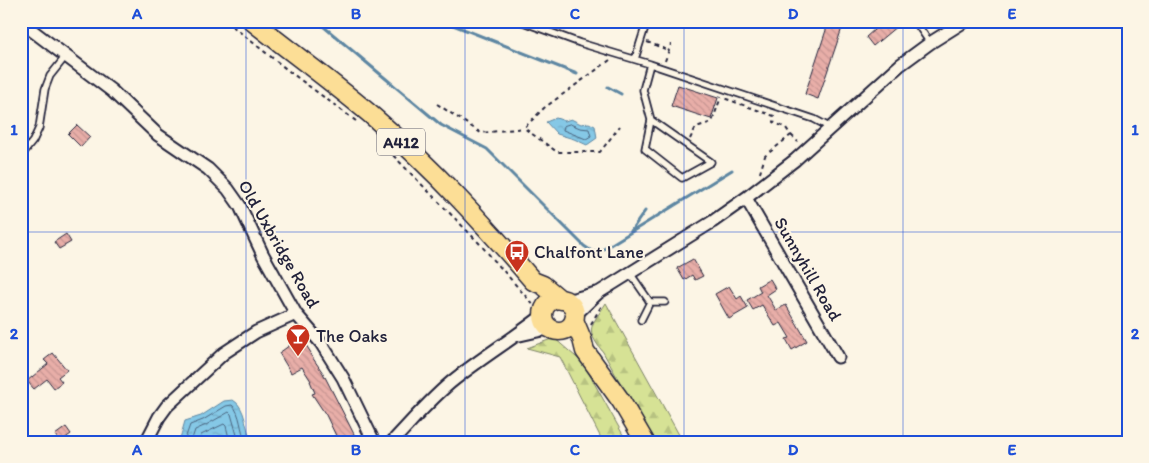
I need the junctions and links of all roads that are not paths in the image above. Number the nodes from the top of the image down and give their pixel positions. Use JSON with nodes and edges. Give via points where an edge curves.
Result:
{"nodes":[{"id":1,"x":252,"y":21,"type":"edge"},
{"id":2,"x":648,"y":21,"type":"edge"},
{"id":3,"x":915,"y":21,"type":"edge"},
{"id":4,"x":965,"y":21,"type":"edge"},
{"id":5,"x":21,"y":22,"type":"edge"},
{"id":6,"x":522,"y":22,"type":"edge"},
{"id":7,"x":930,"y":43,"type":"junction"},
{"id":8,"x":66,"y":56,"type":"junction"},
{"id":9,"x":635,"y":59,"type":"junction"},
{"id":10,"x":650,"y":64,"type":"junction"},
{"id":11,"x":651,"y":120,"type":"junction"},
{"id":12,"x":831,"y":128,"type":"junction"},
{"id":13,"x":21,"y":156,"type":"edge"},
{"id":14,"x":746,"y":198,"type":"junction"},
{"id":15,"x":630,"y":273,"type":"junction"},
{"id":16,"x":533,"y":281,"type":"junction"},
{"id":17,"x":650,"y":302,"type":"junction"},
{"id":18,"x":665,"y":302,"type":"dead end"},
{"id":19,"x":569,"y":309,"type":"junction"},
{"id":20,"x":543,"y":313,"type":"junction"},
{"id":21,"x":296,"y":314,"type":"junction"},
{"id":22,"x":641,"y":320,"type":"dead end"},
{"id":23,"x":555,"y":331,"type":"junction"},
{"id":24,"x":518,"y":335,"type":"junction"},
{"id":25,"x":585,"y":351,"type":"junction"},
{"id":26,"x":838,"y":357,"type":"dead end"},
{"id":27,"x":146,"y":442,"type":"edge"},
{"id":28,"x":374,"y":442,"type":"edge"},
{"id":29,"x":392,"y":442,"type":"edge"},
{"id":30,"x":646,"y":442,"type":"edge"}],
"edges":[{"from":1,"to":16,"type":"main road","number":"A412","via":[[406,146],[478,216]]},
{"from":2,"to":9,"type":"lane"},
{"from":3,"to":7,"type":"lane"},
{"from":4,"to":7,"type":"street"},
{"from":5,"to":8,"type":"street","name":"Old Uxbridge Road"},
{"from":6,"to":9,"type":"lane"},
{"from":7,"to":12,"type":"street","via":[[900,65]]},
{"from":8,"to":13,"type":"lane","via":[[50,76],[39,128],[34,141]]},
{"from":8,"to":21,"type":"street","name":"Old Uxbridge Road","via":[[112,91],[158,135],[220,179],[240,206]]},
{"from":9,"to":10,"type":"lane"},
{"from":10,"to":11,"type":"lane","via":[[643,90]]},
{"from":10,"to":12,"type":"lane","via":[[814,119]]},
{"from":11,"to":11,"type":"lane","via":[[687,146],[711,162],[682,178],[645,148]]},
{"from":12,"to":14,"type":"street"},
{"from":14,"to":15,"type":"street"},
{"from":14,"to":26,"type":"street","name":"Sunnyhill Road"},
{"from":15,"to":17,"type":"lane"},
{"from":15,"to":19,"type":"street"},
{"from":16,"to":19,"type":"main road","number":"A412","via":[[543,285]]},
{"from":16,"to":20,"type":"main road","number":"A412"},
{"from":17,"to":18,"type":"lane"},
{"from":17,"to":22,"type":"lane"},
{"from":19,"to":20,"type":"main road","via":[[550,302]]},
{"from":19,"to":23,"type":"main road","via":[[567,329]]},
{"from":19,"to":25,"type":"main road"},
{"from":20,"to":23,"type":"main road","via":[[543,321]]},
{"from":20,"to":24,"type":"street"},
{"from":21,"to":27,"type":"street","via":[[256,332],[224,353],[167,406]]},
{"from":21,"to":28,"type":"street","name":"Old Uxbridge Road","via":[[321,343],[343,378]]},
{"from":23,"to":24,"type":"street"},
{"from":23,"to":25,"type":"main road"},
{"from":24,"to":29,"type":"street","via":[[454,380]]},
{"from":25,"to":30,"type":"main road"}]}
